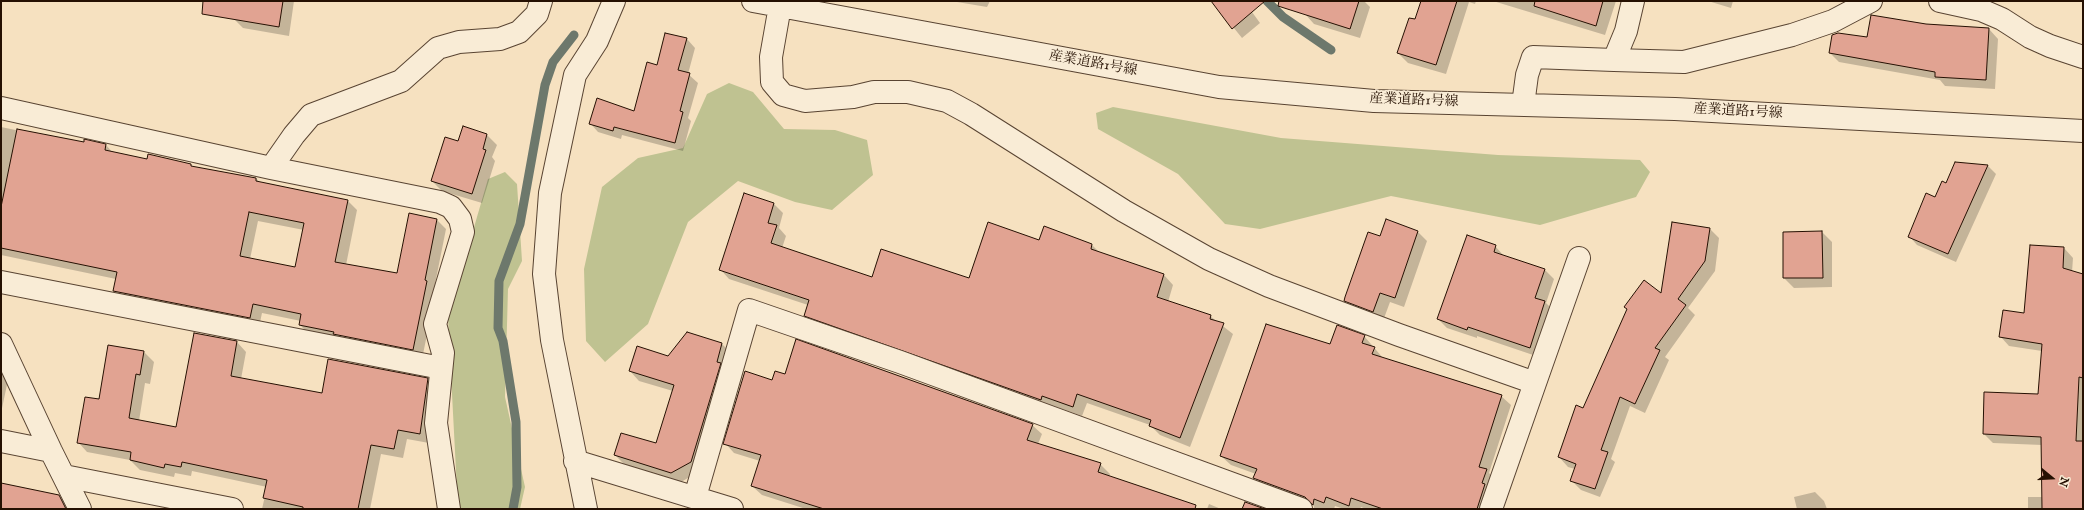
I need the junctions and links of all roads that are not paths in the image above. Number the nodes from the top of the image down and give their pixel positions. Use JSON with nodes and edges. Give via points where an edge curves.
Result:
{"nodes":[{"id":1,"x":541,"y":1,"type":"edge"},
{"id":2,"x":614,"y":1,"type":"edge"},
{"id":3,"x":753,"y":1,"type":"edge"},
{"id":4,"x":1633,"y":1,"type":"edge"},
{"id":5,"x":1871,"y":1,"type":"edge"},
{"id":6,"x":1940,"y":1,"type":"edge"},
{"id":7,"x":780,"y":6,"type":"junction"},
{"id":8,"x":2083,"y":57,"type":"edge"},
{"id":9,"x":1614,"y":60,"type":"junction"},
{"id":10,"x":1523,"y":105,"type":"junction"},
{"id":11,"x":1,"y":108,"type":"edge"},
{"id":12,"x":2083,"y":131,"type":"edge"},
{"id":13,"x":271,"y":168,"type":"junction"},
{"id":14,"x":1579,"y":258,"type":"dead end"},
{"id":15,"x":1,"y":282,"type":"edge"},
{"id":16,"x":1,"y":344,"type":"edge"},
{"id":17,"x":441,"y":368,"type":"junction"},
{"id":18,"x":1535,"y":383,"type":"junction"},
{"id":19,"x":1,"y":441,"type":"edge"},
{"id":20,"x":51,"y":451,"type":"junction"},
{"id":21,"x":575,"y":461,"type":"junction"},
{"id":22,"x":64,"y":476,"type":"junction"},
{"id":23,"x":695,"y":497,"type":"junction"},
{"id":24,"x":80,"y":509,"type":"edge"},
{"id":25,"x":232,"y":509,"type":"edge"},
{"id":26,"x":449,"y":509,"type":"edge"},
{"id":27,"x":586,"y":509,"type":"edge"},
{"id":28,"x":732,"y":509,"type":"edge"},
{"id":29,"x":1301,"y":509,"type":"edge"},
{"id":30,"x":1491,"y":509,"type":"edge"}],
"edges":[{"from":1,"to":13,"type":"street","via":[[537,14],[519,32],[500,39],[459,42],[438,48],[402,81],[311,115],[294,134]]},
{"from":2,"to":21,"type":"street","via":[[597,41],[575,74],[550,193],[544,274],[552,340]]},
{"from":3,"to":7,"type":"street","name":"産業道路1号線"},
{"from":4,"to":9,"type":"street","via":[[1626,30]]},
{"from":5,"to":9,"type":"street","via":[[1833,21],[1792,35],[1684,62]]},
{"from":6,"to":8,"type":"street","via":[[1981,10],[2002,19],[2030,37]]},
{"from":7,"to":10,"type":"street","name":"産業道路1号線","via":[[1219,87],[1374,101]]},
{"from":7,"to":18,"type":"street","via":[[770,57],[772,82],[783,95],[805,101],[853,97],[874,92],[908,92],[947,101],[1124,211],[1209,259],[1269,286]]},
{"from":9,"to":10,"type":"street","via":[[1533,57],[1527,75]]},
{"from":10,"to":12,"type":"street","name":"産業道路1号線","via":[[1675,109]]},
{"from":11,"to":13,"type":"street"},
{"from":13,"to":17,"type":"street","via":[[440,202],[450,207],[460,219],[463,232],[435,324],[443,353]]},
{"from":14,"to":18,"type":"street"},
{"from":15,"to":17,"type":"street"},
{"from":16,"to":20,"type":"street"},
{"from":17,"to":26,"type":"street","via":[[436,423]]},
{"from":18,"to":30,"type":"street"},
{"from":19,"to":20,"type":"street"},
{"from":20,"to":22,"type":"street"},
{"from":21,"to":23,"type":"street"},
{"from":21,"to":27,"type":"street"},
{"from":22,"to":24,"type":"street"},
{"from":22,"to":25,"type":"street"},
{"from":23,"to":28,"type":"street"},
{"from":23,"to":29,"type":"street","via":[[749,310],[900,362]]}]}
